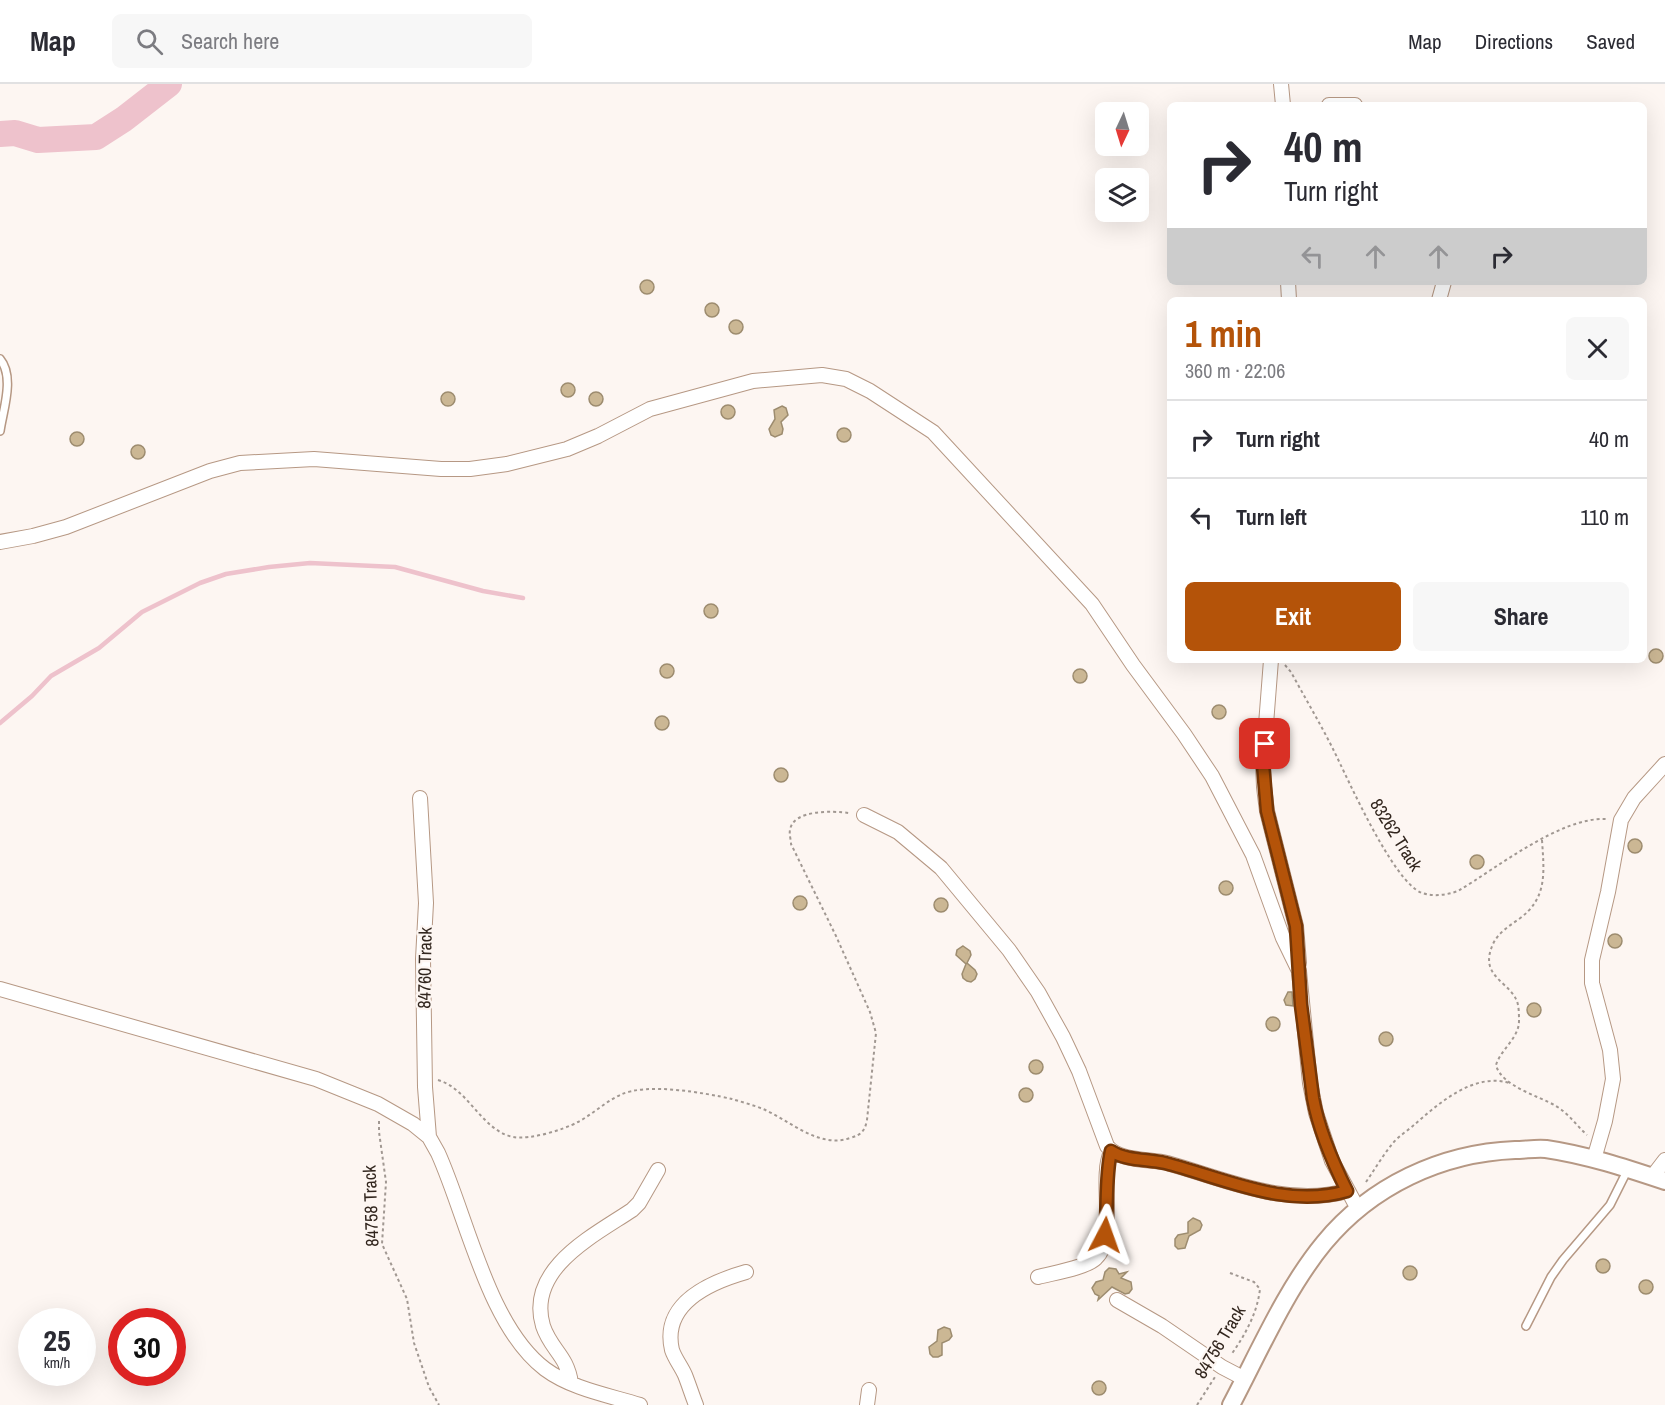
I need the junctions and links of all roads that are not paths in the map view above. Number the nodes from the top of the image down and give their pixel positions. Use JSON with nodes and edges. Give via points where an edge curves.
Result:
{"nodes":[{"id":1,"x":1281,"y":84,"type":"edge"},
{"id":2,"x":1283,"y":102,"type":"edge"},
{"id":3,"x":0,"y":359,"type":"edge"},
{"id":4,"x":0,"y":431,"type":"edge"},
{"id":5,"x":0,"y":542,"type":"edge"},
{"id":6,"x":1271,"y":663,"type":"edge"},
{"id":7,"x":1665,"y":764,"type":"edge"},
{"id":8,"x":420,"y":798,"type":"dead end"},
{"id":9,"x":864,"y":815,"type":"road end"},
{"id":10,"x":1299,"y":971,"type":"junction"},
{"id":11,"x":0,"y":989,"type":"edge"},
{"id":12,"x":429,"y":1137,"type":"junction"},
{"id":13,"x":1111,"y":1151,"type":"junction"},
{"id":14,"x":1596,"y":1151,"type":"junction"},
{"id":15,"x":1665,"y":1160,"type":"edge"},
{"id":16,"x":1628,"y":1169,"type":"junction"},
{"id":17,"x":658,"y":1170,"type":"dead end"},
{"id":18,"x":1659,"y":1179,"type":"edge"},
{"id":19,"x":1353,"y":1201,"type":"junction"},
{"id":20,"x":746,"y":1272,"type":"dead end"},
{"id":21,"x":1038,"y":1277,"type":"dead end"},
{"id":22,"x":1117,"y":1300,"type":"dead end"},
{"id":23,"x":1526,"y":1326,"type":"dead end"},
{"id":24,"x":1245,"y":1379,"type":"junction"},
{"id":25,"x":571,"y":1383,"type":"junction"},
{"id":26,"x":869,"y":1390,"type":"dead end"},
{"id":27,"x":640,"y":1405,"type":"edge"},
{"id":28,"x":696,"y":1405,"type":"edge"},
{"id":29,"x":867,"y":1405,"type":"edge"},
{"id":30,"x":1231,"y":1405,"type":"edge"}],
"edges":[{"from":1,"to":2,"type":"street"},
{"from":3,"to":4,"type":"lane","via":[[7,377]]},
{"from":5,"to":10,"type":"street","via":[[66,527],[210,471],[240,464],[314,459],[470,469],[507,464],[567,449],[650,409],[753,381],[822,375],[846,379],[933,432],[1092,604],[1212,776],[1253,855]]},
{"from":6,"to":10,"type":"street","via":[[1264,787],[1296,926]]},
{"from":7,"to":14,"type":"street","via":[[1634,798],[1621,820],[1592,960],[1592,983],[1610,1050],[1613,1079]]},
{"from":8,"to":12,"type":"street","name":"84760 Track","via":[[426,903],[423,959]]},
{"from":9,"to":13,"type":"street","via":[[898,832],[941,868],[1008,950],[1063,1037]]},
{"from":10,"to":19,"type":"street","via":[[1316,1113],[1332,1161]]},
{"from":11,"to":12,"type":"street","via":[[298,1074],[378,1104]]},
{"from":12,"to":25,"type":"street","via":[[446,1171],[488,1287],[510,1328],[531,1356]]},
{"from":13,"to":19,"type":"street","via":[[1269,1192]]},
{"from":13,"to":21,"type":"street","via":[[1102,1249],[1096,1258],[1084,1264]]},
{"from":14,"to":16,"type":"street"},
{"from":14,"to":19,"type":"street","via":[[1504,1150],[1468,1155]]},
{"from":15,"to":18,"type":"street"},
{"from":16,"to":18,"type":"street"},
{"from":16,"to":23,"type":"lane","via":[[1610,1205],[1551,1277]]},
{"from":17,"to":25,"type":"street","via":[[639,1203],[576,1248],[558,1265],[541,1292],[543,1326],[569,1368]]},
{"from":19,"to":24,"type":"street","via":[[1340,1225],[1307,1266]]},
{"from":20,"to":28,"type":"street","via":[[720,1279],[697,1292],[673,1326],[673,1353]]},
{"from":22,"to":24,"type":"street"},
{"from":24,"to":30,"type":"street"},
{"from":25,"to":27,"type":"street"},
{"from":26,"to":29,"type":"street"}]}
